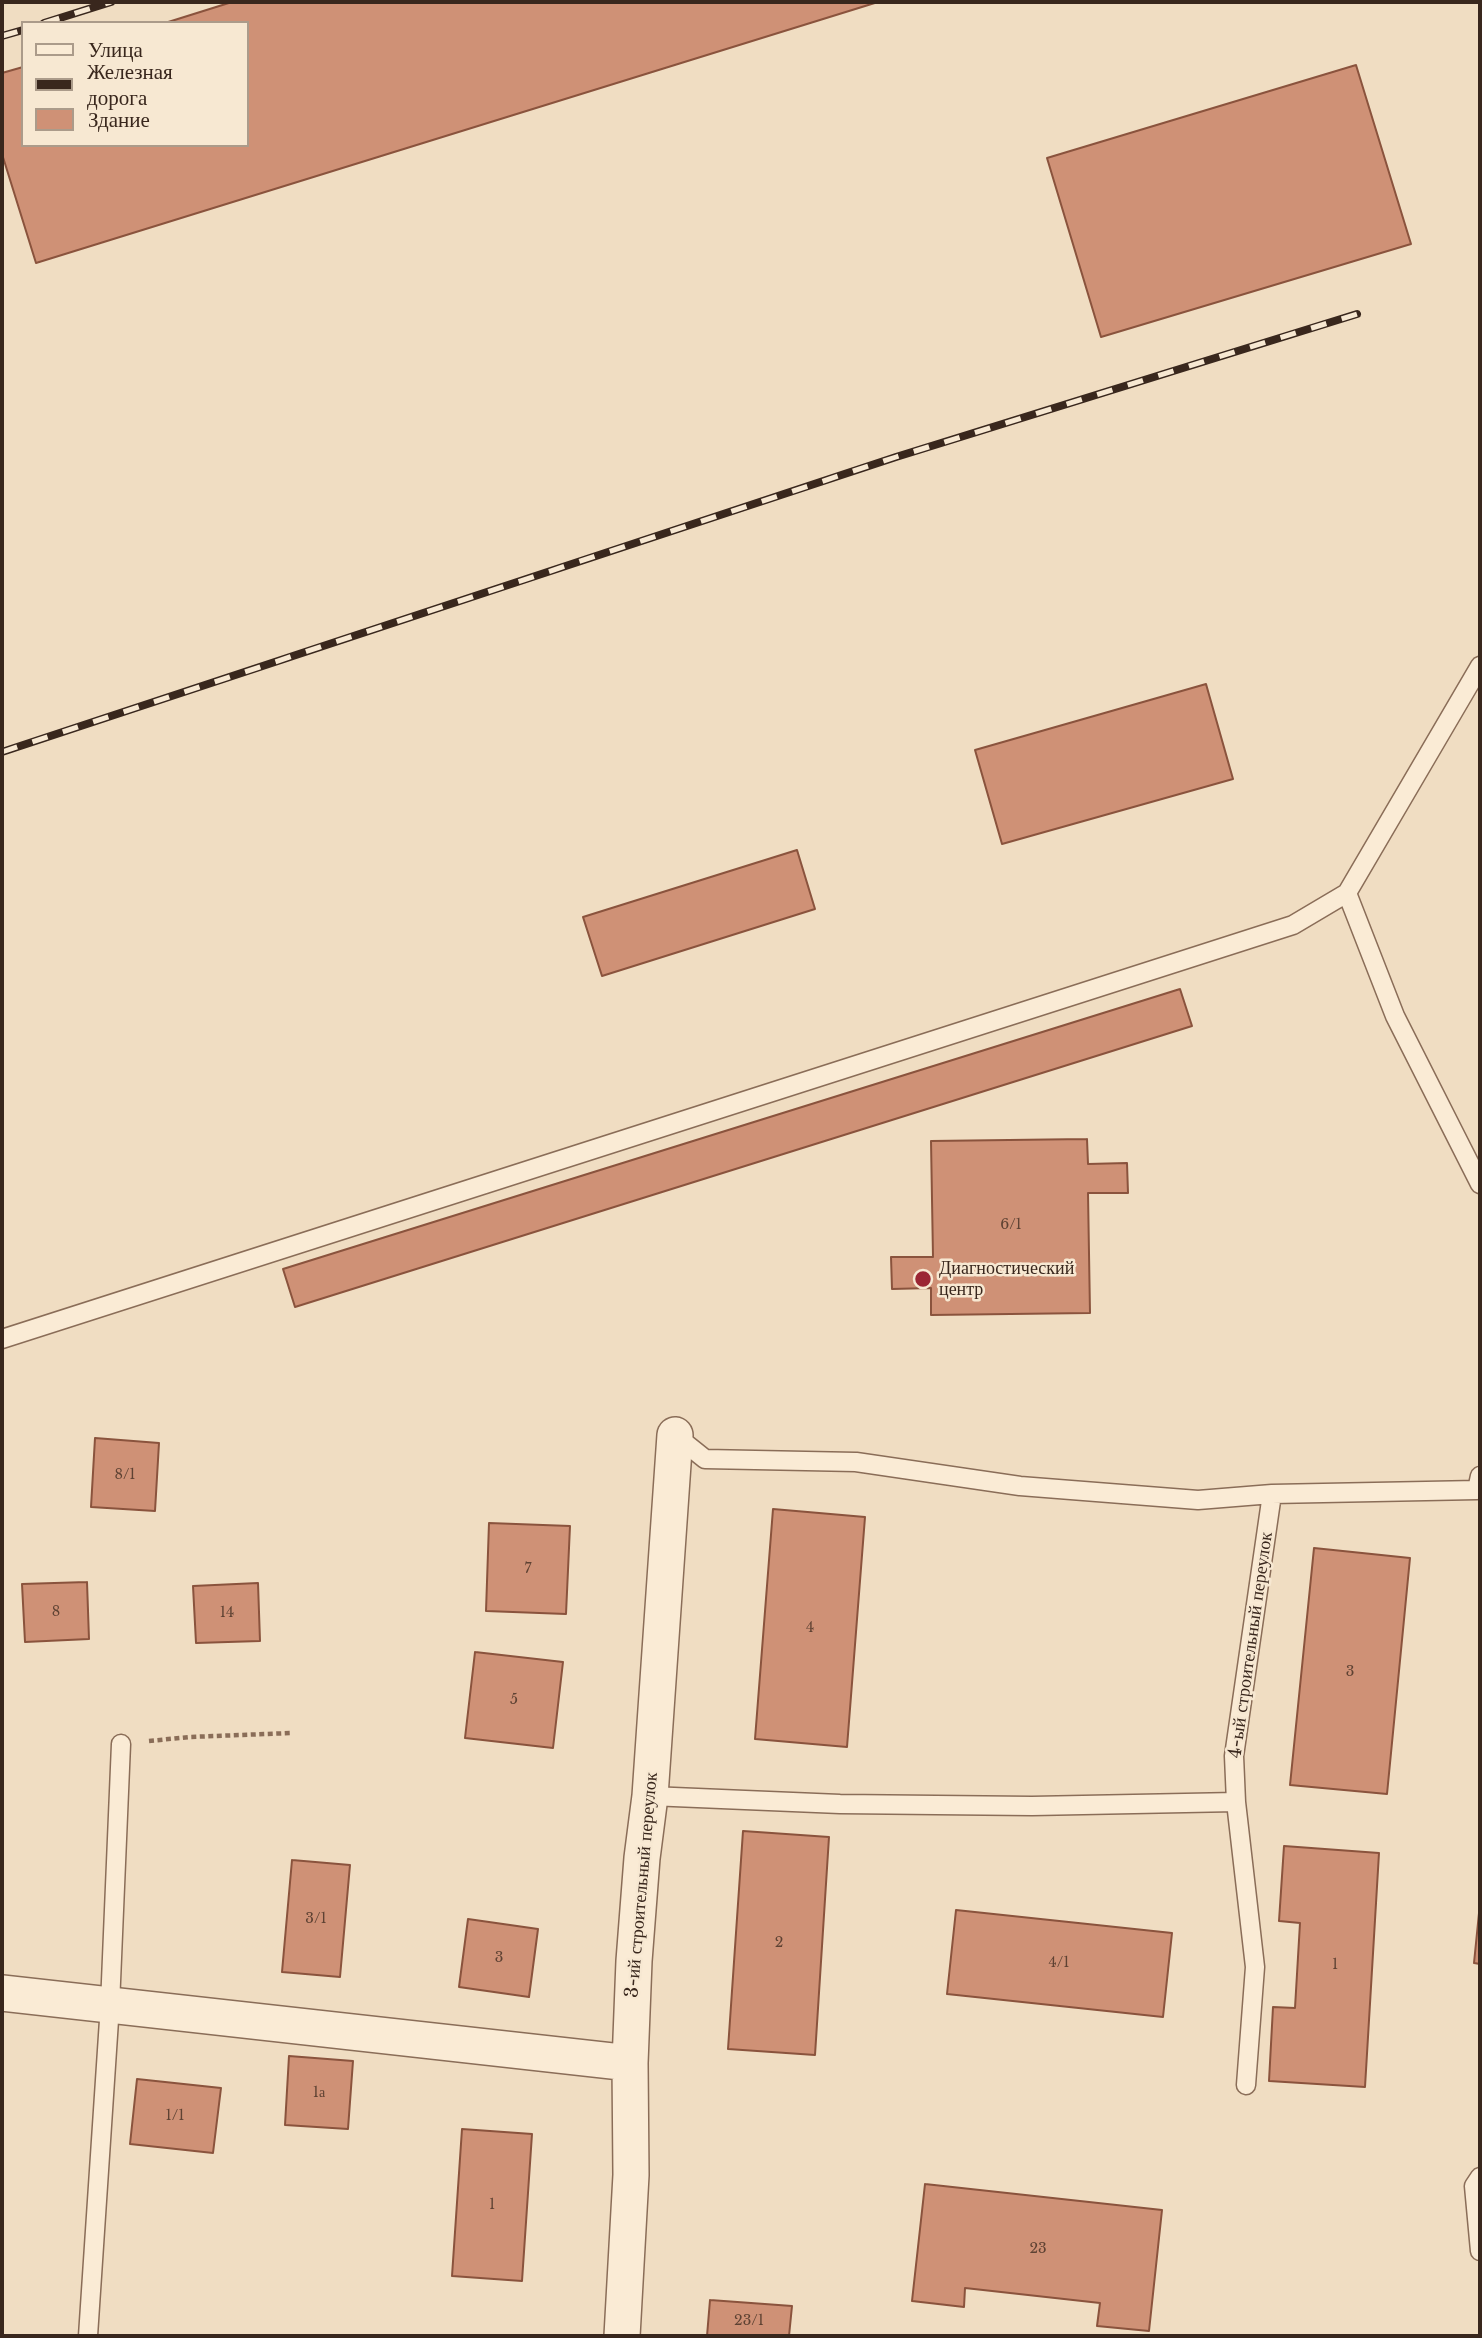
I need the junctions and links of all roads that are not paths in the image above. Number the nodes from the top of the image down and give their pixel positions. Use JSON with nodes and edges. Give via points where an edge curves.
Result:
{"nodes":[{"id":1,"x":1480,"y":666,"type":"edge"},
{"id":2,"x":1347,"y":893,"type":"junction"},
{"id":3,"x":1480,"y":1184,"type":"edge"},
{"id":4,"x":2,"y":1339,"type":"edge"},
{"id":5,"x":675,"y":1435,"type":"joint"},
{"id":6,"x":1479,"y":1483,"type":"edge"},
{"id":7,"x":1272,"y":1494,"type":"junction"},
{"id":8,"x":121,"y":1744,"type":"road end"},
{"id":9,"x":650,"y":1796,"type":"junction"},
{"id":10,"x":1236,"y":1802,"type":"junction"},
{"id":11,"x":2,"y":1993,"type":"edge"},
{"id":12,"x":110,"y":2005,"type":"junction"},
{"id":13,"x":630,"y":2063,"type":"junction"},
{"id":14,"x":1246,"y":2085,"type":"dead end"},
{"id":15,"x":1480,"y":2176,"type":"edge"},
{"id":16,"x":1480,"y":2250,"type":"edge"},
{"id":17,"x":88,"y":2336,"type":"edge"},
{"id":18,"x":622,"y":2336,"type":"edge"}],
"edges":[{"from":1,"to":2,"type":"lane"},
{"from":2,"to":3,"type":"lane","via":[[1395,1016]]},
{"from":2,"to":4,"type":"lane","via":[[1293,925]]},
{"from":5,"to":7,"type":"lane","via":[[705,1459],[856,1462],[1020,1486],[1198,1500]]},
{"from":5,"to":9,"type":"street","name":"3-ий строительный переулок"},
{"from":6,"to":7,"type":"lane"},
{"from":7,"to":10,"type":"lane","name":"4-ый строительный переулок","via":[[1234,1756]]},
{"from":8,"to":12,"type":"lane"},
{"from":9,"to":10,"type":"lane","via":[[840,1804]]},
{"from":9,"to":13,"type":"street","name":"3-ий строительный переулок","via":[[634,1961]]},
{"from":10,"to":14,"type":"lane","name":"4-ый строительный переулок","via":[[1255,1966]]},
{"from":11,"to":12,"type":"street"},
{"from":12,"to":13,"type":"street"},
{"from":12,"to":17,"type":"lane"},
{"from":13,"to":18,"type":"street","name":"3-ий строительный переулок","via":[[631,2175]]},
{"from":15,"to":16,"type":"lane","via":[[1474,2186]]}]}
